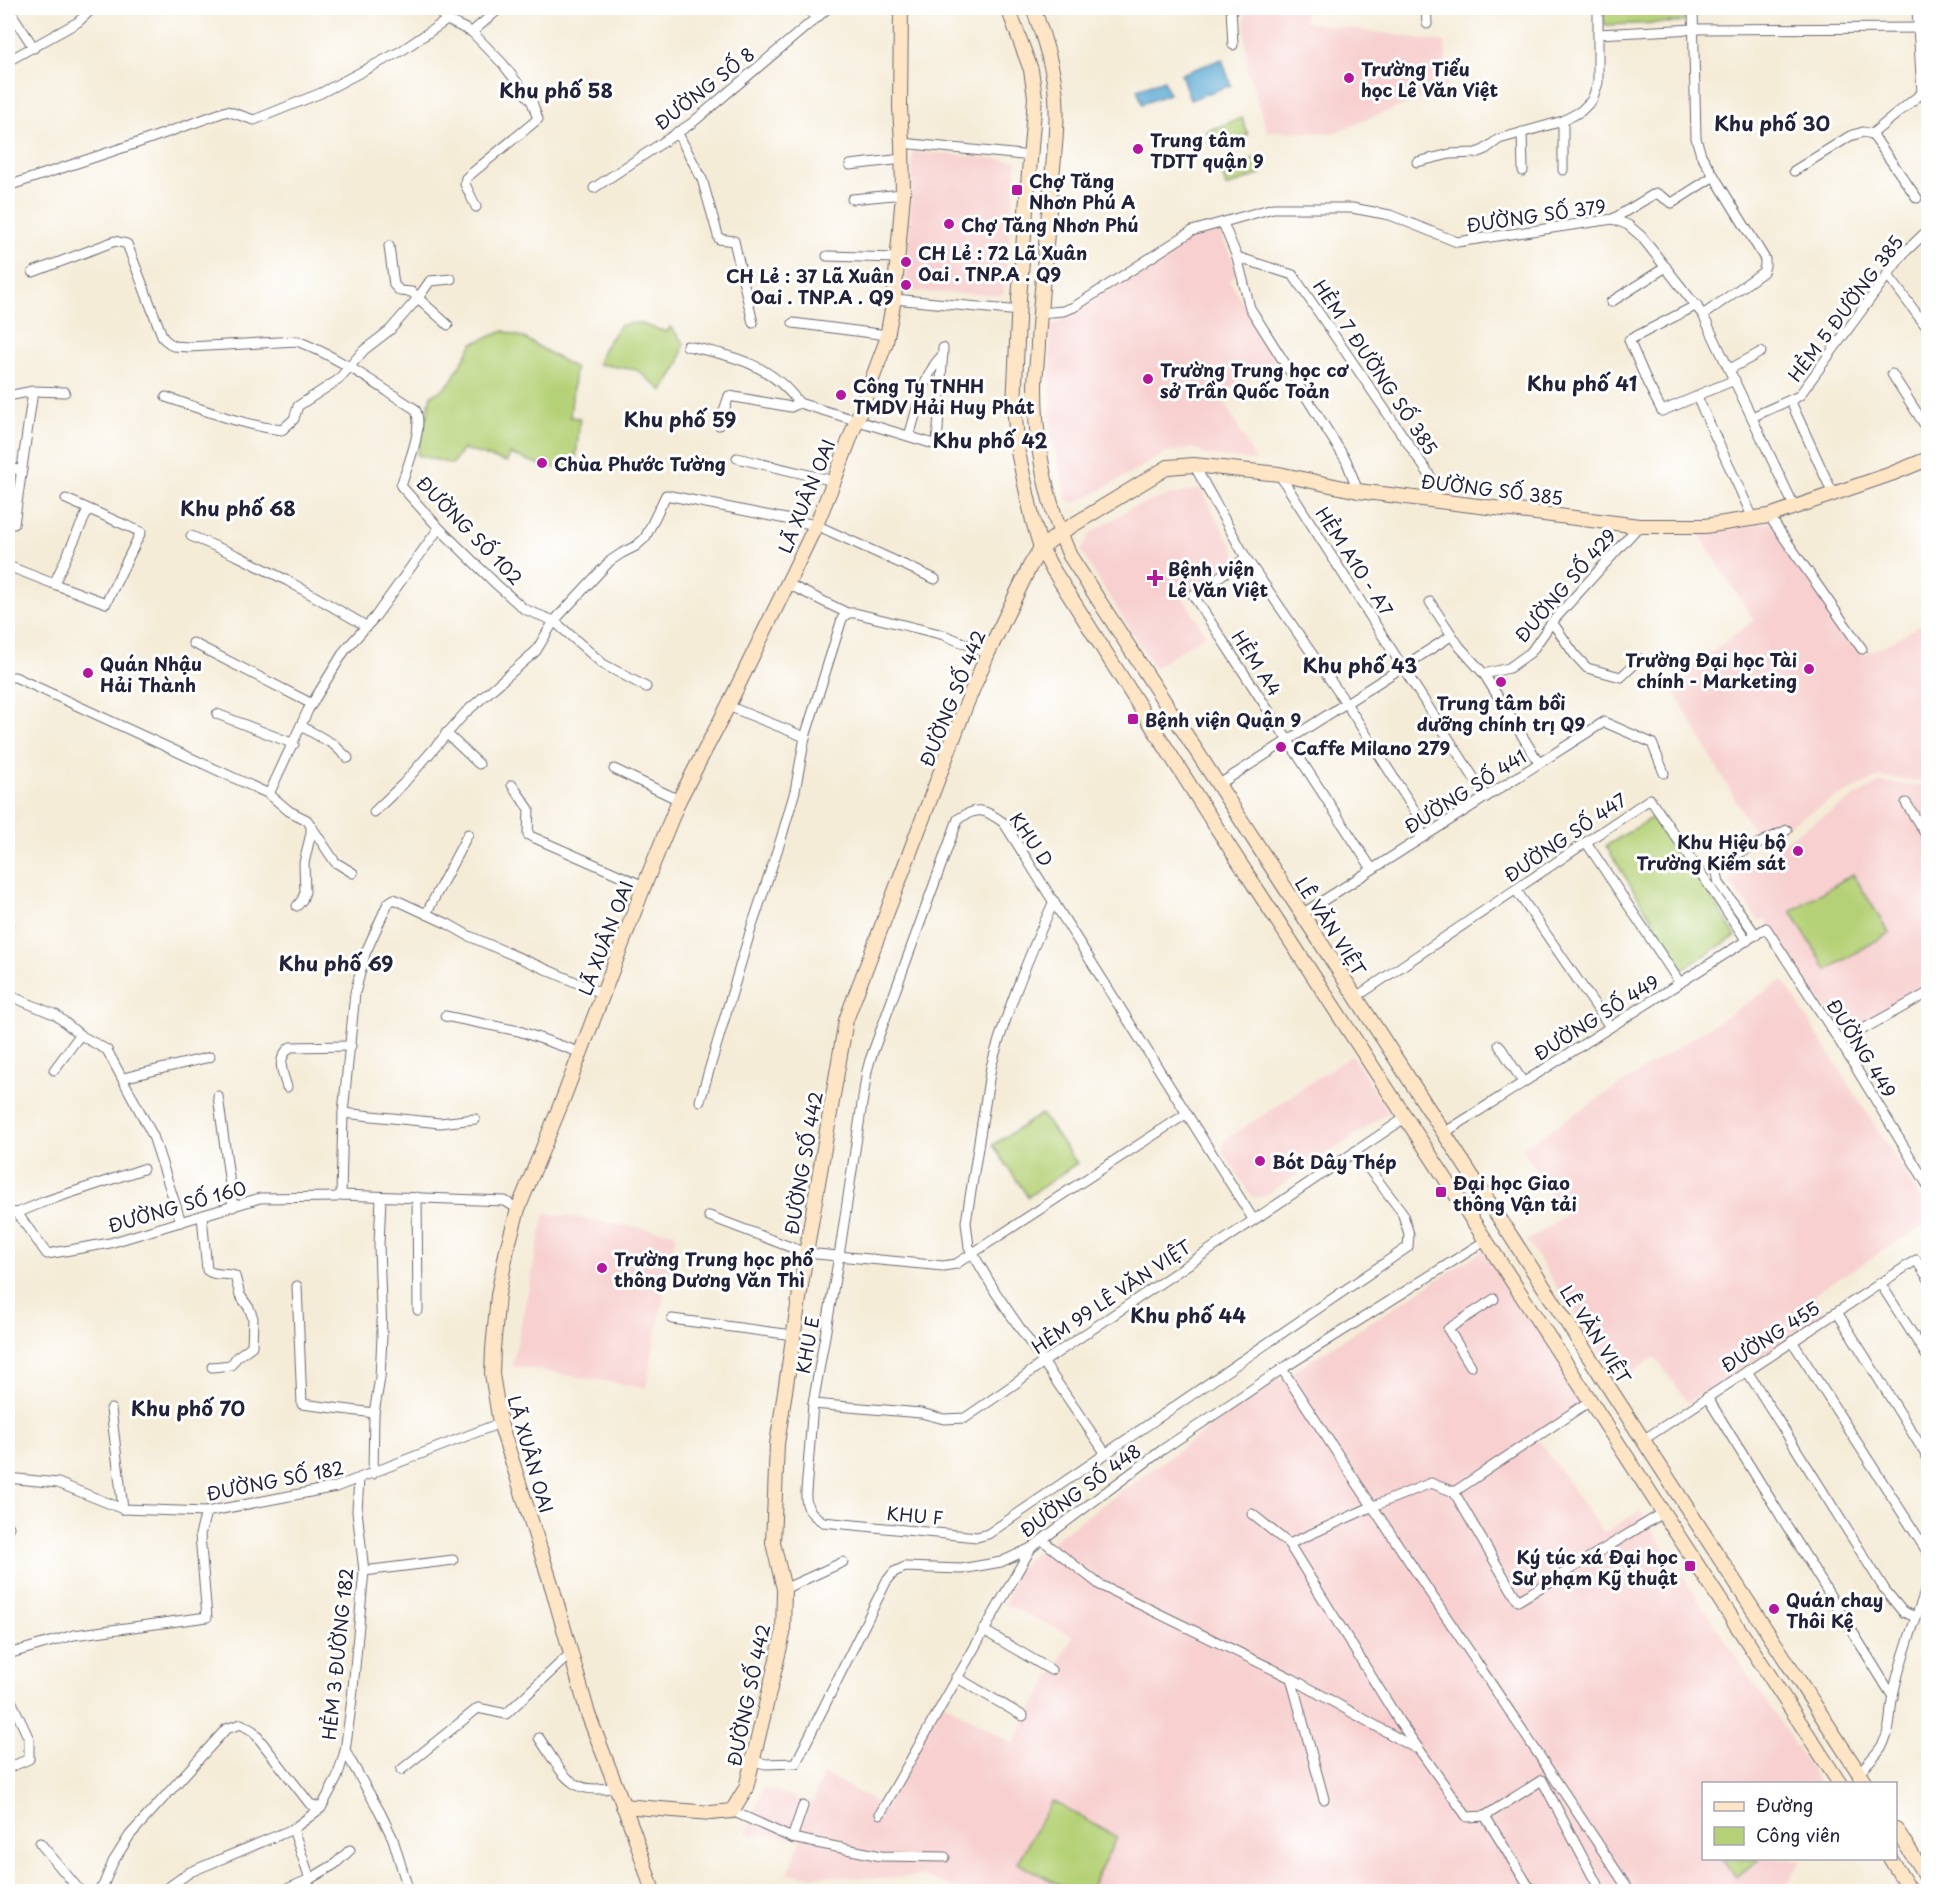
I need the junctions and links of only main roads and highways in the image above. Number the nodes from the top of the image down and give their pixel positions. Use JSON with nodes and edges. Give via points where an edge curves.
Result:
{"nodes":[{"id":1,"x":901,"y":8,"type":"edge"},
{"id":2,"x":1008,"y":8,"type":"edge"},
{"id":3,"x":1033,"y":8,"type":"edge"},
{"id":4,"x":1032,"y":156,"type":"junction"},
{"id":5,"x":1054,"y":156,"type":"junction"},
{"id":6,"x":1020,"y":311,"type":"junction"},
{"id":7,"x":1040,"y":313,"type":"junction"},
{"id":8,"x":1929,"y":459,"type":"edge"},
{"id":9,"x":1060,"y":533,"type":"junction"},
{"id":10,"x":1041,"y":548,"type":"junction"},
{"id":11,"x":1218,"y":784,"type":"junction"},
{"id":12,"x":1197,"y":798,"type":"junction"},
{"id":13,"x":1444,"y":1132,"type":"junction"},
{"id":14,"x":1423,"y":1146,"type":"junction"},
{"id":15,"x":1485,"y":1197,"type":"junction"},
{"id":16,"x":1465,"y":1211,"type":"junction"},
{"id":17,"x":1506,"y":1228,"type":"junction"},
{"id":18,"x":1485,"y":1241,"type":"junction"},
{"id":19,"x":1643,"y":1440,"type":"junction"},
{"id":20,"x":1623,"y":1452,"type":"junction"},
{"id":21,"x":1862,"y":1778,"type":"edge"},
{"id":22,"x":1839,"y":1782,"type":"edge"},
{"id":23,"x":623,"y":1806,"type":"junction"},
{"id":24,"x":1897,"y":1831,"type":"edge"},
{"id":25,"x":1891,"y":1860,"type":"edge"},
{"id":26,"x":1929,"y":1880,"type":"edge"},
{"id":27,"x":653,"y":1892,"type":"edge"},
{"id":28,"x":1911,"y":1892,"type":"edge"}],
"edges":[{"from":1,"to":23,"type":"main road","name":"LÃ XUÂN OAI","via":[[903,194],[894,299],[880,360],[816,525],[679,800],[518,1209],[498,1294],[492,1374],[500,1423],[588,1714]]},
{"from":2,"to":4,"type":"main road","via":[[1031,70],[1035,98]]},
{"from":3,"to":5,"type":"main road","name":"LÊ VĂN VIỆT","via":[[1047,44],[1056,98]]},
{"from":4,"to":5,"type":"main road"},
{"from":4,"to":6,"type":"main road"},
{"from":5,"to":7,"type":"main road","name":"LÊ VĂN VIỆT"},
{"from":6,"to":7,"type":"main road"},
{"from":6,"to":10,"type":"main road","via":[[1015,423]]},
{"from":7,"to":9,"type":"main road","name":"LÊ VĂN VIỆT","via":[[1035,387],[1038,442]]},
{"from":8,"to":9,"type":"main road","name":"ĐƯỜNG SỐ 385","via":[[1769,516],[1705,526],[1640,526],[1358,491],[1279,474],[1194,465],[1168,467]]},
{"from":9,"to":10,"type":"main road","name":"ĐƯỜNG SỐ 385"},
{"from":9,"to":11,"type":"main road","name":"LÊ VĂN VIỆT","via":[[1070,556]]},
{"from":10,"to":12,"type":"main road"},
{"from":10,"to":23,"type":"main road","name":"ĐƯỜNG SỐ 442","via":[[966,705],[846,1020],[777,1444],[773,1543],[784,1589],[783,1634],[746,1788],[732,1811]]},
{"from":11,"to":12,"type":"main road"},
{"from":11,"to":13,"type":"main road","name":"LÊ VĂN VIỆT"},
{"from":12,"to":14,"type":"main road"},
{"from":13,"to":14,"type":"main road"},
{"from":13,"to":15,"type":"main road","name":"LÊ VĂN VIỆT"},
{"from":14,"to":16,"type":"main road"},
{"from":15,"to":16,"type":"main road"},
{"from":15,"to":17,"type":"main road","name":"LÊ VĂN VIỆT"},
{"from":16,"to":18,"type":"main road"},
{"from":17,"to":18,"type":"main road"},
{"from":17,"to":19,"type":"main road","name":"LÊ VĂN VIỆT"},
{"from":18,"to":20,"type":"main road"},
{"from":19,"to":20,"type":"main road"},
{"from":19,"to":21,"type":"main road","name":"LÊ VĂN VIỆT"},
{"from":20,"to":22,"type":"main road"},
{"from":23,"to":27,"type":"main road","name":"LÃ XUÂN OAI"},
{"from":24,"to":26,"type":"main road"},
{"from":25,"to":28,"type":"main road"}]}
